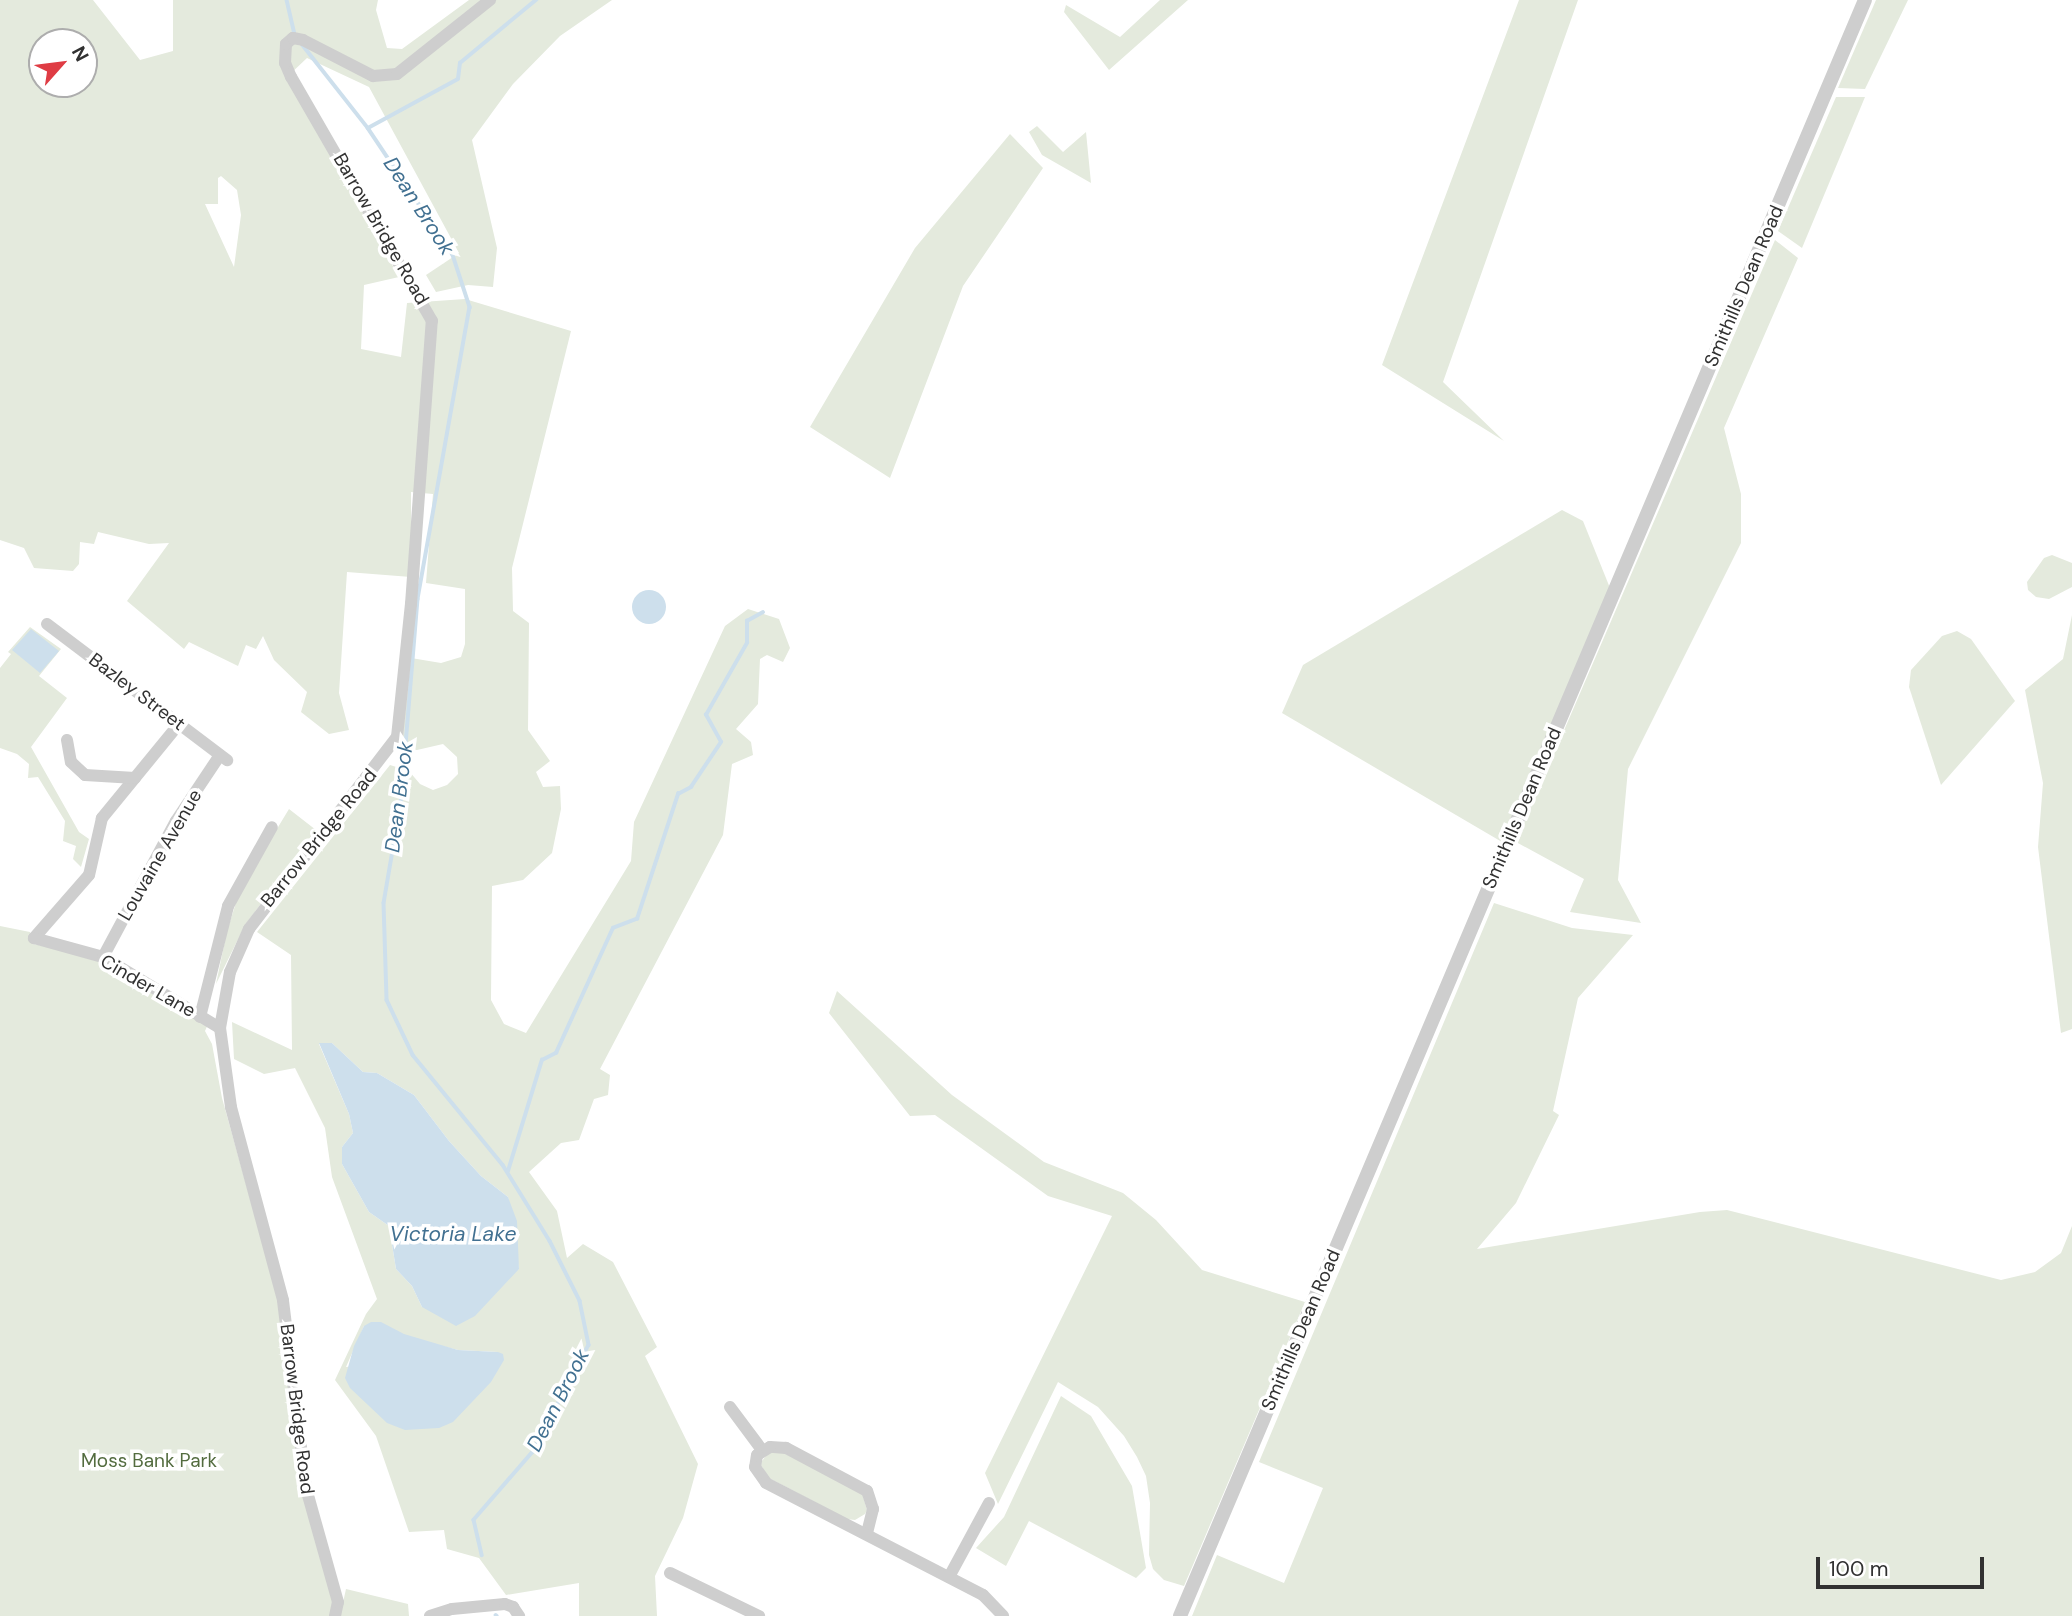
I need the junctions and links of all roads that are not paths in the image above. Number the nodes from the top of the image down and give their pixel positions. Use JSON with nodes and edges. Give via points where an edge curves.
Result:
{"nodes":[{"id":1,"x":490,"y":0,"type":"edge"},
{"id":2,"x":1865,"y":0,"type":"edge"},
{"id":3,"x":47,"y":624,"type":"dead end"},
{"id":4,"x":179,"y":724,"type":"junction"},
{"id":5,"x":67,"y":740,"type":"dead end"},
{"id":6,"x":223,"y":758,"type":"joint"},
{"id":7,"x":135,"y":778,"type":"junction"},
{"id":8,"x":272,"y":827,"type":"dead end"},
{"id":9,"x":103,"y":957,"type":"junction"},
{"id":10,"x":200,"y":1017,"type":"junction"},
{"id":11,"x":219,"y":1028,"type":"junction"},
{"id":12,"x":731,"y":1407,"type":"dead end"},
{"id":13,"x":762,"y":1450,"type":"junction"},
{"id":14,"x":989,"y":1503,"type":"dead end"},
{"id":15,"x":867,"y":1533,"type":"junction"},
{"id":16,"x":670,"y":1573,"type":"dead end"},
{"id":17,"x":950,"y":1577,"type":"junction"},
{"id":18,"x":335,"y":1616,"type":"edge"},
{"id":19,"x":430,"y":1616,"type":"edge"},
{"id":20,"x":519,"y":1616,"type":"edge"},
{"id":21,"x":759,"y":1616,"type":"edge"},
{"id":22,"x":1003,"y":1616,"type":"edge"},
{"id":23,"x":1180,"y":1616,"type":"edge"}],
"edges":[{"from":1,"to":11,"type":"street","name":"Barrow Bridge Road","via":[[401,72],[373,76],[303,40],[293,38],[286,44],[285,63],[291,76],[432,321],[397,737],[249,929],[230,972]]},
{"from":2,"to":23,"type":"street","name":"Smithills Dean Road"},
{"from":3,"to":4,"type":"street","name":"Bazley Street"},
{"from":4,"to":6,"type":"street","name":"Bazley Street"},
{"from":4,"to":7,"type":"street"},
{"from":5,"to":7,"type":"street","via":[[71,762],[85,775]]},
{"from":6,"to":9,"type":"street","name":"Louvaine Avenue","via":[[176,821]]},
{"from":7,"to":9,"type":"street","name":"Cinder Lane","via":[[102,818],[89,875],[34,938]]},
{"from":8,"to":10,"type":"street","via":[[228,906]]},
{"from":9,"to":10,"type":"street","name":"Cinder Lane"},
{"from":10,"to":11,"type":"street","name":"Cinder Lane"},
{"from":11,"to":18,"type":"street","name":"Barrow Bridge Road","via":[[231,1107],[283,1300],[306,1488],[338,1602]]},
{"from":12,"to":13,"type":"street"},
{"from":13,"to":15,"type":"street","via":[[755,1467],[766,1483]]},
{"from":13,"to":15,"type":"street","via":[[786,1448],[867,1490],[873,1509]]},
{"from":14,"to":17,"type":"street"},
{"from":15,"to":17,"type":"street"},
{"from":16,"to":21,"type":"street"},
{"from":17,"to":22,"type":"street","via":[[983,1595]]},
{"from":19,"to":20,"type":"street","via":[[505,1604],[513,1606]]}]}
